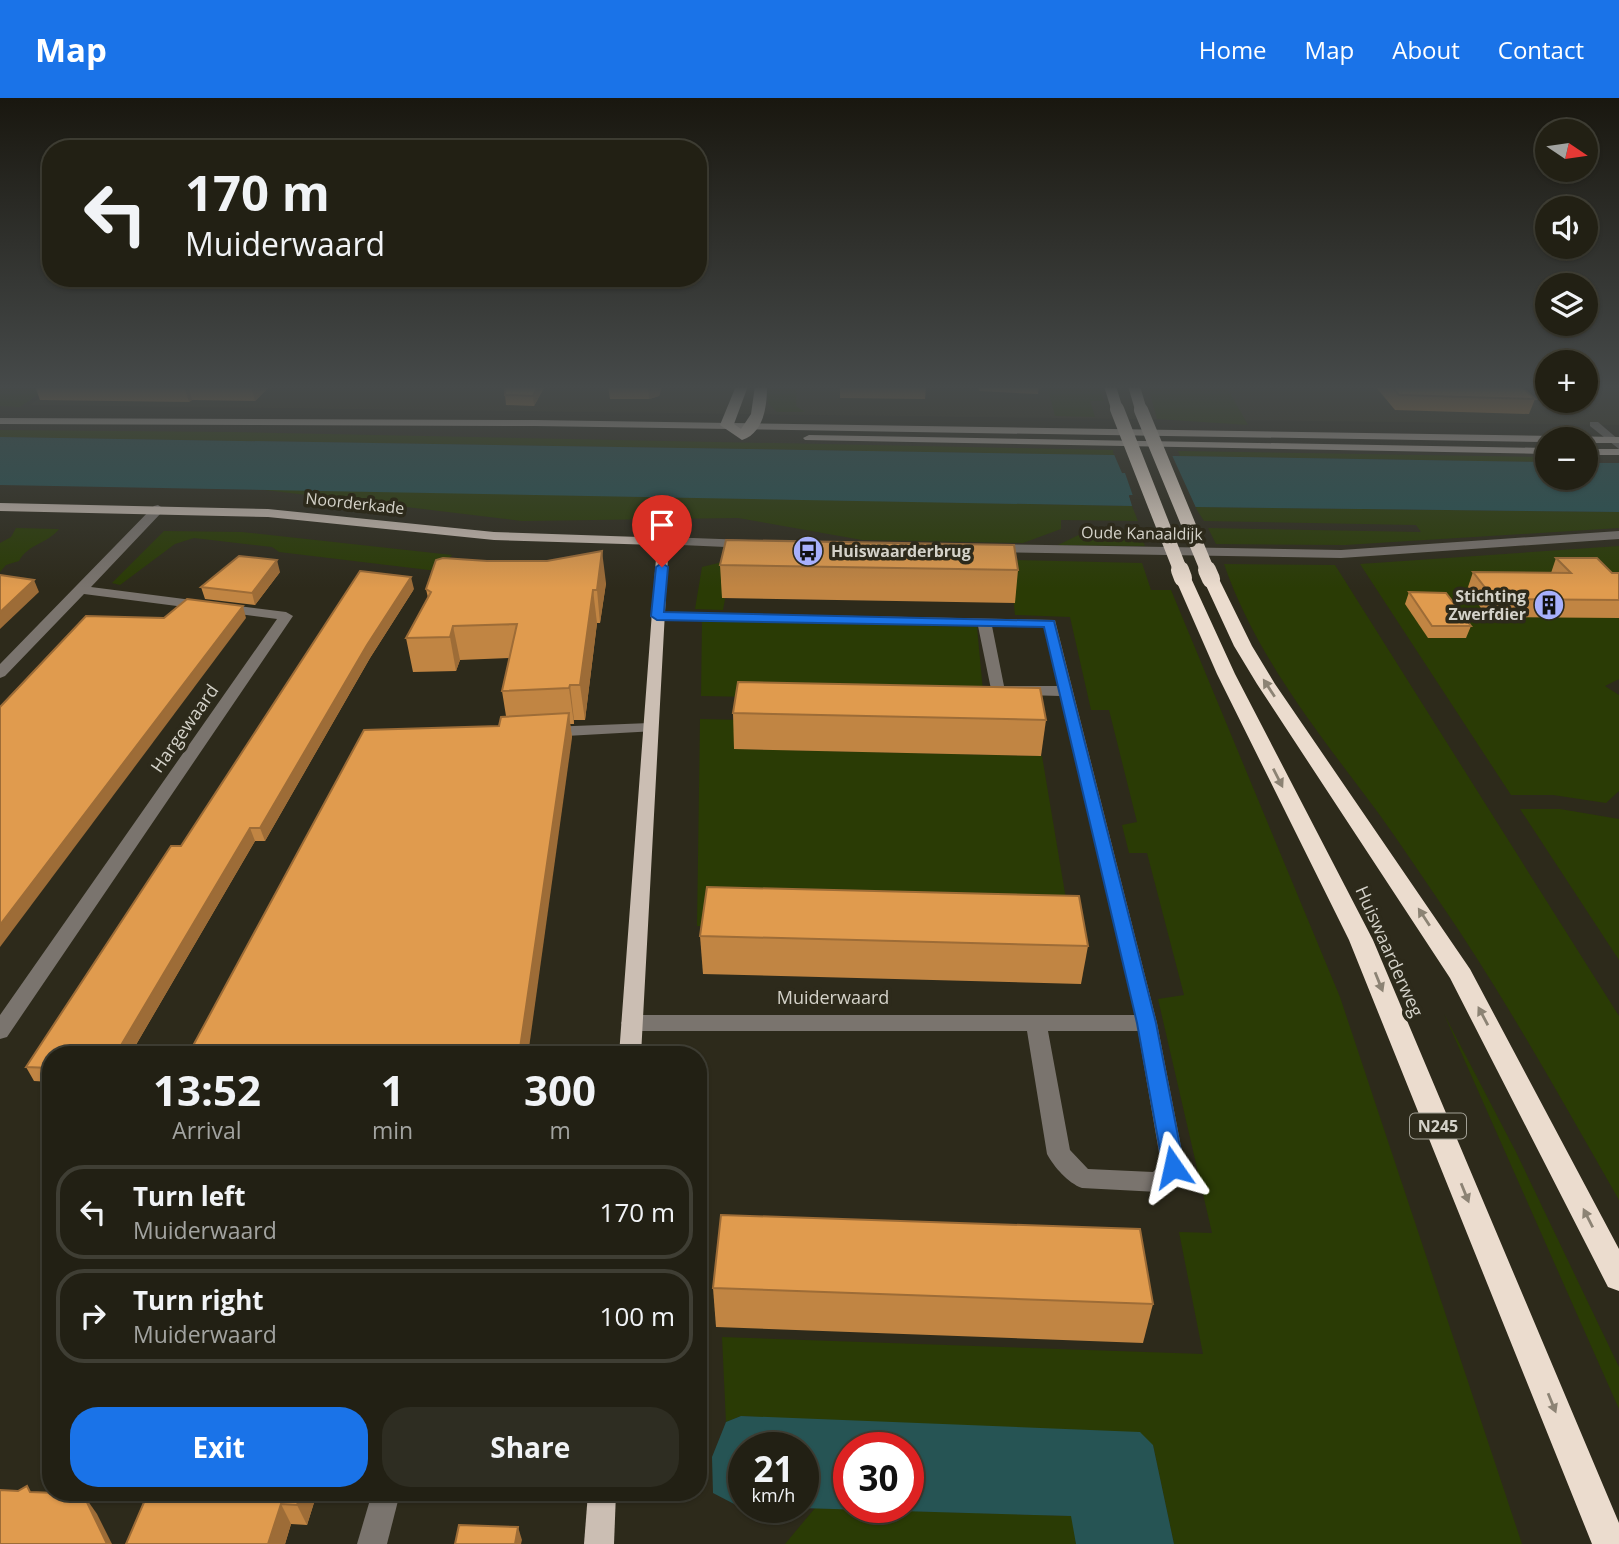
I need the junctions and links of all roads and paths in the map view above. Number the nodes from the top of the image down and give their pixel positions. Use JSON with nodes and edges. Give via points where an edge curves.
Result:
{"nodes":[{"id":1,"x":1134,"y":453,"type":"edge"},
{"id":2,"x":1159,"y":453,"type":"edge"},
{"id":3,"x":0,"y":507,"type":"edge"},
{"id":4,"x":158,"y":509,"type":"junction"},
{"id":5,"x":1619,"y":535,"type":"edge"},
{"id":6,"x":664,"y":541,"type":"junction"},
{"id":7,"x":768,"y":544,"type":"edge"},
{"id":8,"x":973,"y":548,"type":"edge"},
{"id":9,"x":83,"y":590,"type":"junction"},
{"id":10,"x":657,"y":616,"type":"junction"},
{"id":11,"x":985,"y":622,"type":"junction"},
{"id":12,"x":0,"y":673,"type":"edge"},
{"id":13,"x":1065,"y":691,"type":"junction"},
{"id":14,"x":650,"y":729,"type":"junction"},
{"id":15,"x":526,"y":733,"type":"edge"},
{"id":16,"x":631,"y":1023,"type":"junction"},
{"id":17,"x":1035,"y":1023,"type":"junction"},
{"id":18,"x":1147,"y":1023,"type":"junction"},
{"id":19,"x":0,"y":1031,"type":"edge"},
{"id":20,"x":630,"y":1046,"type":"edge"},
{"id":21,"x":1619,"y":1278,"type":"edge"},
{"id":22,"x":384,"y":1501,"type":"edge"},
{"id":23,"x":602,"y":1501,"type":"edge"},
{"id":24,"x":372,"y":1544,"type":"edge"},
{"id":25,"x":599,"y":1544,"type":"edge"},
{"id":26,"x":1609,"y":1544,"type":"edge"}],
"edges":[{"from":1,"to":26,"type":"highway","name":"Huiswaarderweg","number":"N245","one_way":true,"bridge":true,"via":[[1226,674],[1361,940]]},
{"from":21,"to":2,"type":"highway","name":"Huiswaarderweg","one_way":true,"bridge":true,"via":[[1461,975],[1243,646]]},
{"from":3,"to":4,"type":"main road","name":"Noorderkade"},
{"from":4,"to":6,"type":"main road","name":"Noorderkade","via":[[306,516],[494,536]]},
{"from":4,"to":9,"type":"street"},
{"from":5,"to":8,"type":"street","name":"Oude Kanaaldijk","via":[[1341,554]]},
{"from":6,"to":7,"type":"street"},
{"from":6,"to":10,"type":"main road"},
{"from":9,"to":12,"type":"street"},
{"from":9,"to":19,"type":"street","name":"Hargewaard","via":[[286,616]]},
{"from":10,"to":11,"type":"street"},
{"from":10,"to":14,"type":"main road"},
{"from":11,"to":13,"type":"street","via":[[1049,623]]},
{"from":11,"to":13,"type":"street","via":[[997,691]]},
{"from":13,"to":18,"type":"street"},
{"from":14,"to":15,"type":"street"},
{"from":14,"to":16,"type":"main road"},
{"from":16,"to":17,"type":"street","name":"Muiderwaard"},
{"from":16,"to":20,"type":"main road"},
{"from":17,"to":18,"type":"street","name":"Muiderwaard"},
{"from":17,"to":18,"type":"street","via":[[1059,1154],[1082,1178],[1158,1182],[1173,1167]]},
{"from":22,"to":24,"type":"street"},
{"from":23,"to":25,"type":"main road"}]}
